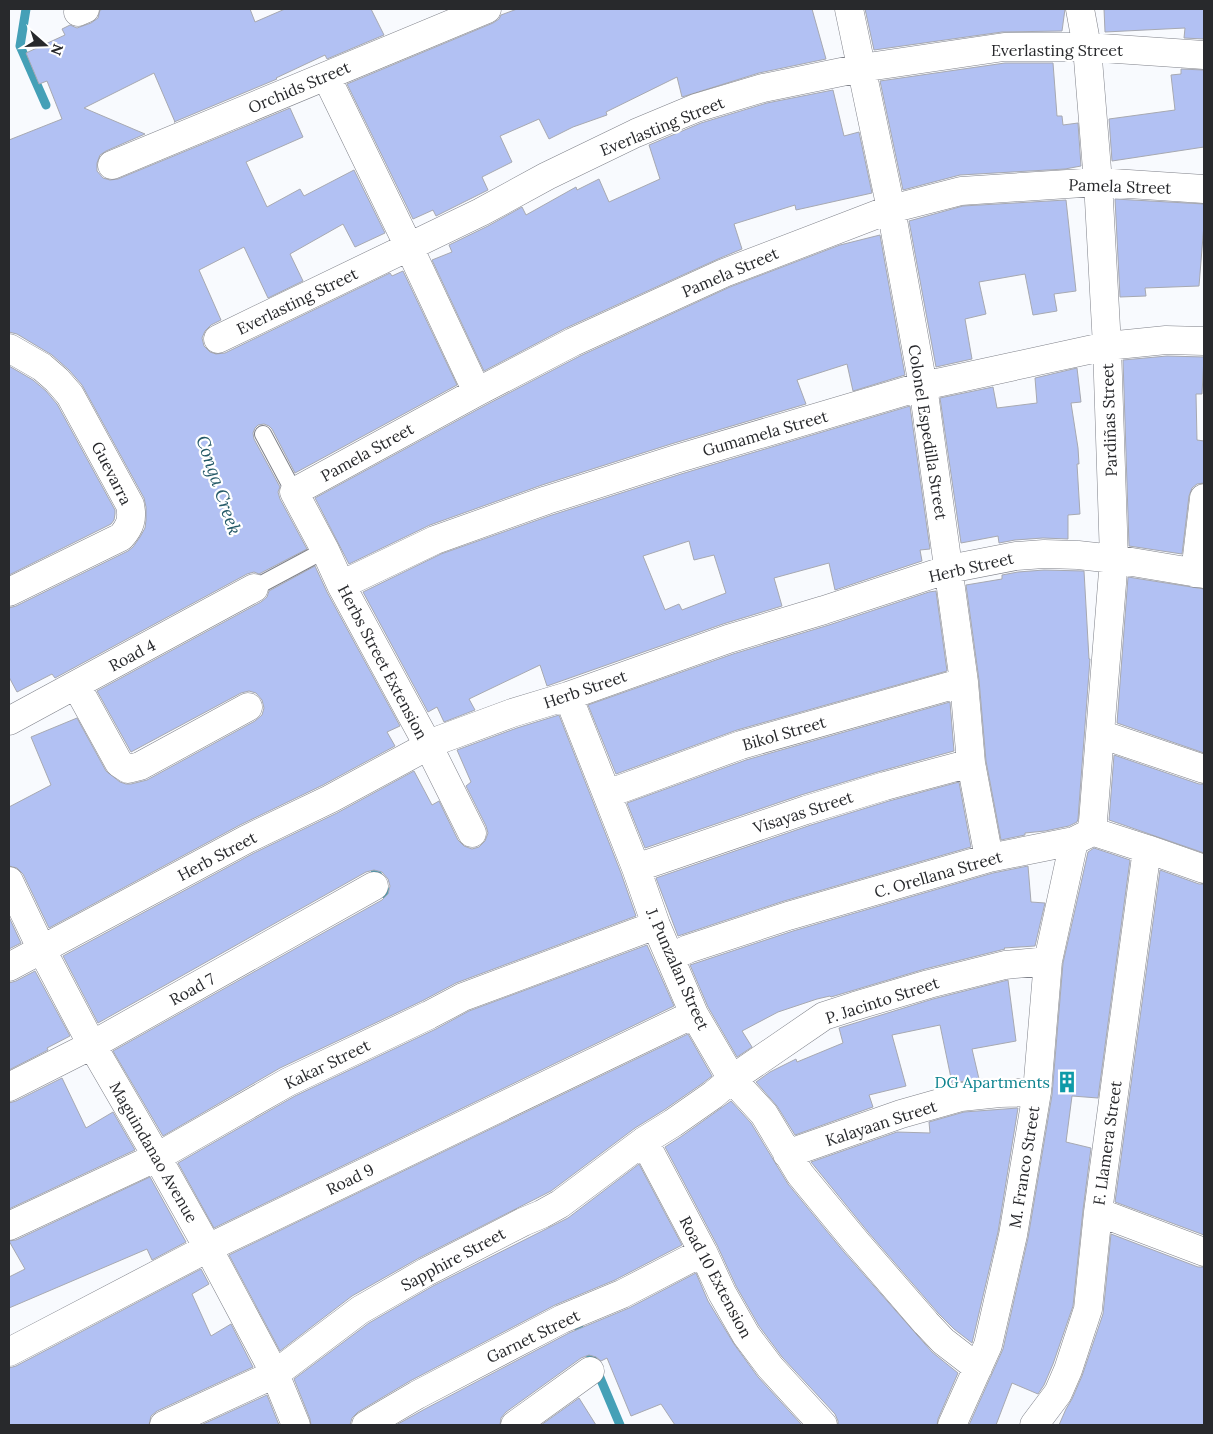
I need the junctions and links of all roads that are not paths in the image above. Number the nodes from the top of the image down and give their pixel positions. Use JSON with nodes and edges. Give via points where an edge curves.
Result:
{"nodes":[{"id":1,"x":486,"y":9,"type":"edge"},
{"id":2,"x":849,"y":9,"type":"edge"},
{"id":3,"x":1080,"y":9,"type":"edge"},
{"id":4,"x":1087,"y":46,"type":"junction"},
{"id":5,"x":1204,"y":55,"type":"edge"},
{"id":6,"x":860,"y":68,"type":"junction"},
{"id":7,"x":326,"y":76,"type":"junction"},
{"id":8,"x":112,"y":165,"type":"dead end"},
{"id":9,"x":1098,"y":182,"type":"junction"},
{"id":10,"x":1204,"y":189,"type":"edge"},
{"id":11,"x":891,"y":209,"type":"junction"},
{"id":12,"x":409,"y":247,"type":"junction"},
{"id":13,"x":218,"y":339,"type":"dead end"},
{"id":14,"x":1204,"y":341,"type":"edge"},
{"id":15,"x":1107,"y":346,"type":"junction"},
{"id":16,"x":9,"y":348,"type":"edge"},
{"id":17,"x":923,"y":386,"type":"junction"},
{"id":18,"x":477,"y":392,"type":"junction"},
{"id":19,"x":263,"y":434,"type":"dead end"},
{"id":20,"x":294,"y":492,"type":"junction"},
{"id":21,"x":1204,"y":498,"type":"edge"},
{"id":22,"x":325,"y":550,"type":"junction"},
{"id":23,"x":1114,"y":559,"type":"junction"},
{"id":24,"x":949,"y":569,"type":"junction"},
{"id":25,"x":1200,"y":573,"type":"edge"},
{"id":26,"x":341,"y":584,"type":"junction"},
{"id":27,"x":254,"y":588,"type":"joint"},
{"id":28,"x":9,"y":592,"type":"edge"},
{"id":29,"x":964,"y":682,"type":"junction"},
{"id":30,"x":76,"y":685,"type":"junction"},
{"id":31,"x":568,"y":696,"type":"junction"},
{"id":32,"x":248,"y":707,"type":"dead end"},
{"id":33,"x":9,"y":721,"type":"edge"},
{"id":34,"x":1100,"y":734,"type":"junction"},
{"id":35,"x":429,"y":747,"type":"junction"},
{"id":36,"x":972,"y":763,"type":"junction"},
{"id":37,"x":1204,"y":769,"type":"edge"},
{"id":38,"x":607,"y":794,"type":"junction"},
{"id":39,"x":472,"y":833,"type":"dead end"},
{"id":40,"x":1082,"y":836,"type":"junction"},
{"id":41,"x":1147,"y":849,"type":"junction"},
{"id":42,"x":989,"y":858,"type":"junction"},
{"id":43,"x":636,"y":868,"type":"junction"},
{"id":44,"x":1204,"y":869,"type":"edge"},
{"id":45,"x":9,"y":881,"type":"edge"},
{"id":46,"x":374,"y":886,"type":"dead end"},
{"id":47,"x":656,"y":925,"type":"junction"},
{"id":48,"x":42,"y":950,"type":"junction"},
{"id":49,"x":670,"y":957,"type":"junction"},
{"id":50,"x":1048,"y":961,"type":"junction"},
{"id":51,"x":9,"y":967,"type":"edge"},
{"id":52,"x":694,"y":1014,"type":"junction"},
{"id":53,"x":92,"y":1045,"type":"junction"},
{"id":54,"x":732,"y":1079,"type":"junction"},
{"id":55,"x":9,"y":1087,"type":"edge"},
{"id":56,"x":1037,"y":1092,"type":"junction"},
{"id":57,"x":644,"y":1140,"type":"junction"},
{"id":58,"x":787,"y":1154,"type":"junction"},
{"id":59,"x":157,"y":1157,"type":"junction"},
{"id":60,"x":1098,"y":1212,"type":"junction"},
{"id":61,"x":9,"y":1226,"type":"edge"},
{"id":62,"x":208,"y":1248,"type":"junction"},
{"id":63,"x":703,"y":1252,"type":"junction"},
{"id":64,"x":1204,"y":1252,"type":"edge"},
{"id":65,"x":9,"y":1352,"type":"edge"},
{"id":66,"x":978,"y":1368,"type":"junction"},
{"id":67,"x":590,"y":1371,"type":"dead end"},
{"id":68,"x":276,"y":1374,"type":"junction"},
{"id":69,"x":164,"y":1425,"type":"edge"},
{"id":70,"x":296,"y":1425,"type":"edge"},
{"id":71,"x":366,"y":1425,"type":"edge"},
{"id":72,"x":515,"y":1425,"type":"edge"},
{"id":73,"x":823,"y":1425,"type":"edge"},
{"id":74,"x":952,"y":1425,"type":"edge"},
{"id":75,"x":1034,"y":1425,"type":"edge"}],
"edges":[{"from":1,"to":7,"type":"street","name":"Orchids Street"},
{"from":2,"to":6,"type":"street","name":"Colonel Espedilla Street"},
{"from":3,"to":4,"type":"street","name":"Pardiñas Street"},
{"from":4,"to":5,"type":"street","name":"Everlasting Street"},
{"from":4,"to":6,"type":"street","name":"Everlasting Street","via":[[1004,48]]},
{"from":4,"to":9,"type":"street","name":"Pardiñas Street"},
{"from":6,"to":11,"type":"street","name":"Colonel Espedilla Street"},
{"from":6,"to":12,"type":"street","name":"Everlasting Street","via":[[762,88],[688,112],[547,176]]},
{"from":7,"to":8,"type":"street","name":"Orchids Street"},
{"from":7,"to":12,"type":"street"},
{"from":9,"to":10,"type":"street","name":"Pamela Street"},
{"from":9,"to":11,"type":"street","name":"Pamela Street","via":[[960,191]]},
{"from":9,"to":15,"type":"street","name":"Pardiñas Street"},
{"from":11,"to":17,"type":"street","name":"Colonel Espedilla Street"},
{"from":11,"to":18,"type":"street","name":"Pamela Street","via":[[724,273],[573,342]]},
{"from":12,"to":13,"type":"street","name":"Everlasting Street"},
{"from":12,"to":18,"type":"street"},
{"from":14,"to":15,"type":"street","name":"Gumamela Street","via":[[1166,340]]},
{"from":15,"to":17,"type":"street","name":"Gumamela Street"},
{"from":15,"to":23,"type":"street","name":"Pardiñas Street"},
{"from":16,"to":28,"type":"street","name":"Guevarra","via":[[42,367],[70,395],[132,514],[128,530],[121,537]]},
{"from":17,"to":24,"type":"street","name":"Colonel Espedilla Street"},
{"from":17,"to":26,"type":"street","name":"Gumamela Street","via":[[547,500],[435,540]]},
{"from":18,"to":20,"type":"street","name":"Pamela Street"},
{"from":19,"to":20,"type":"lane"},
{"from":20,"to":22,"type":"street","name":"Herbs Street Extension"},
{"from":21,"to":25,"type":"street"},
{"from":22,"to":26,"type":"street","name":"Herbs Street Extension"},
{"from":22,"to":27,"type":"lane"},
{"from":23,"to":24,"type":"street","name":"Herb Street","via":[[1044,554]]},
{"from":23,"to":25,"type":"street","name":"Herb Street"},
{"from":23,"to":34,"type":"street","name":"Pardiñas Street"},
{"from":24,"to":29,"type":"street","name":"Colonel Espedilla Street"},
{"from":24,"to":31,"type":"street","name":"Herb Street","via":[[728,639]]},
{"from":26,"to":35,"type":"street","name":"Herbs Street Extension"},
{"from":27,"to":30,"type":"street","name":"Road 4"},
{"from":29,"to":36,"type":"street","name":"Colonel Espedilla Street"},
{"from":29,"to":38,"type":"street","name":"Bikol Street","via":[[741,745]]},
{"from":30,"to":32,"type":"street","via":[[119,763],[128,769],[140,766]]},
{"from":30,"to":33,"type":"street","name":"Road 4"},
{"from":31,"to":35,"type":"street","name":"Herb Street","via":[[512,713]]},
{"from":31,"to":38,"type":"street","name":"J. Punzalan Street"},
{"from":34,"to":37,"type":"street"},
{"from":34,"to":40,"type":"street","name":"Pardiñas Street","via":[[1093,821]]},
{"from":35,"to":39,"type":"street","name":"Herbs Street Extension"},
{"from":35,"to":48,"type":"street","name":"Herb Street","via":[[247,839]]},
{"from":36,"to":42,"type":"street","name":"Colonel Espedilla Street"},
{"from":36,"to":43,"type":"street","name":"Visayas Street","via":[[806,810]]},
{"from":38,"to":43,"type":"street","name":"J. Punzalan Street"},
{"from":40,"to":41,"type":"street","name":"C. Orellana Street"},
{"from":40,"to":42,"type":"street","name":"C. Orellana Street"},
{"from":40,"to":50,"type":"street","name":"M. Franco Street"},
{"from":41,"to":44,"type":"street","name":"C. Orellana Street"},
{"from":41,"to":60,"type":"street","name":"F. Llamera Street"},
{"from":42,"to":49,"type":"street","name":"C. Orellana Street","via":[[788,916]]},
{"from":43,"to":47,"type":"street","name":"J. Punzalan Street"},
{"from":45,"to":48,"type":"street","name":"Maguindanao Avenue"},
{"from":46,"to":53,"type":"street","name":"Road 7"},
{"from":47,"to":49,"type":"street","name":"J. Punzalan Street"},
{"from":47,"to":59,"type":"street","name":"Kakar Street","via":[[463,997],[288,1082]]},
{"from":48,"to":51,"type":"street","name":"Herb Street"},
{"from":48,"to":53,"type":"street","name":"Maguindanao Avenue"},
{"from":49,"to":52,"type":"street","name":"J. Punzalan Street"},
{"from":50,"to":54,"type":"street","name":"P. Jacinto Street","via":[[1005,965],[824,1016]]},
{"from":50,"to":56,"type":"street","name":"M. Franco Street"},
{"from":52,"to":54,"type":"street","name":"J. Punzalan Street"},
{"from":52,"to":62,"type":"street","name":"Road 9"},
{"from":53,"to":55,"type":"street","name":"Road 7"},
{"from":53,"to":59,"type":"street","name":"Maguindanao Avenue"},
{"from":54,"to":57,"type":"street","name":"Sapphire Street"},
{"from":54,"to":58,"type":"street","name":"J. Punzalan Street","via":[[764,1114]]},
{"from":56,"to":58,"type":"street","name":"Kalayaan Street","via":[[961,1097],[901,1114]]},
{"from":56,"to":66,"type":"street","name":"M. Franco Street","via":[[1013,1235],[988,1345]]},
{"from":57,"to":63,"type":"street","name":"Road 10 Extension"},
{"from":57,"to":68,"type":"street","name":"Sapphire Street","via":[[554,1207],[426,1272],[360,1310]]},
{"from":58,"to":66,"type":"street","name":"J. Punzalan Street","via":[[806,1182],[926,1323]]},
{"from":59,"to":61,"type":"street","name":"Kakar Street"},
{"from":59,"to":62,"type":"street","name":"Maguindanao Avenue"},
{"from":60,"to":64,"type":"street"},
{"from":60,"to":75,"type":"street","name":"F. Llamera Street","via":[[1088,1309],[1058,1393]]},
{"from":62,"to":65,"type":"street","name":"Road 9"},
{"from":62,"to":68,"type":"street","name":"Maguindanao Avenue"},
{"from":63,"to":71,"type":"street","name":"Garnet Street","via":[[622,1294],[562,1319]]},
{"from":63,"to":73,"type":"street","name":"Road 10 Extension","via":[[746,1335],[782,1381]]},
{"from":66,"to":74,"type":"street","name":"M. Franco Street"},
{"from":67,"to":72,"type":"street"},
{"from":68,"to":69,"type":"street","name":"Sapphire Street"},
{"from":68,"to":70,"type":"street","name":"Maguindanao Avenue"}]}
